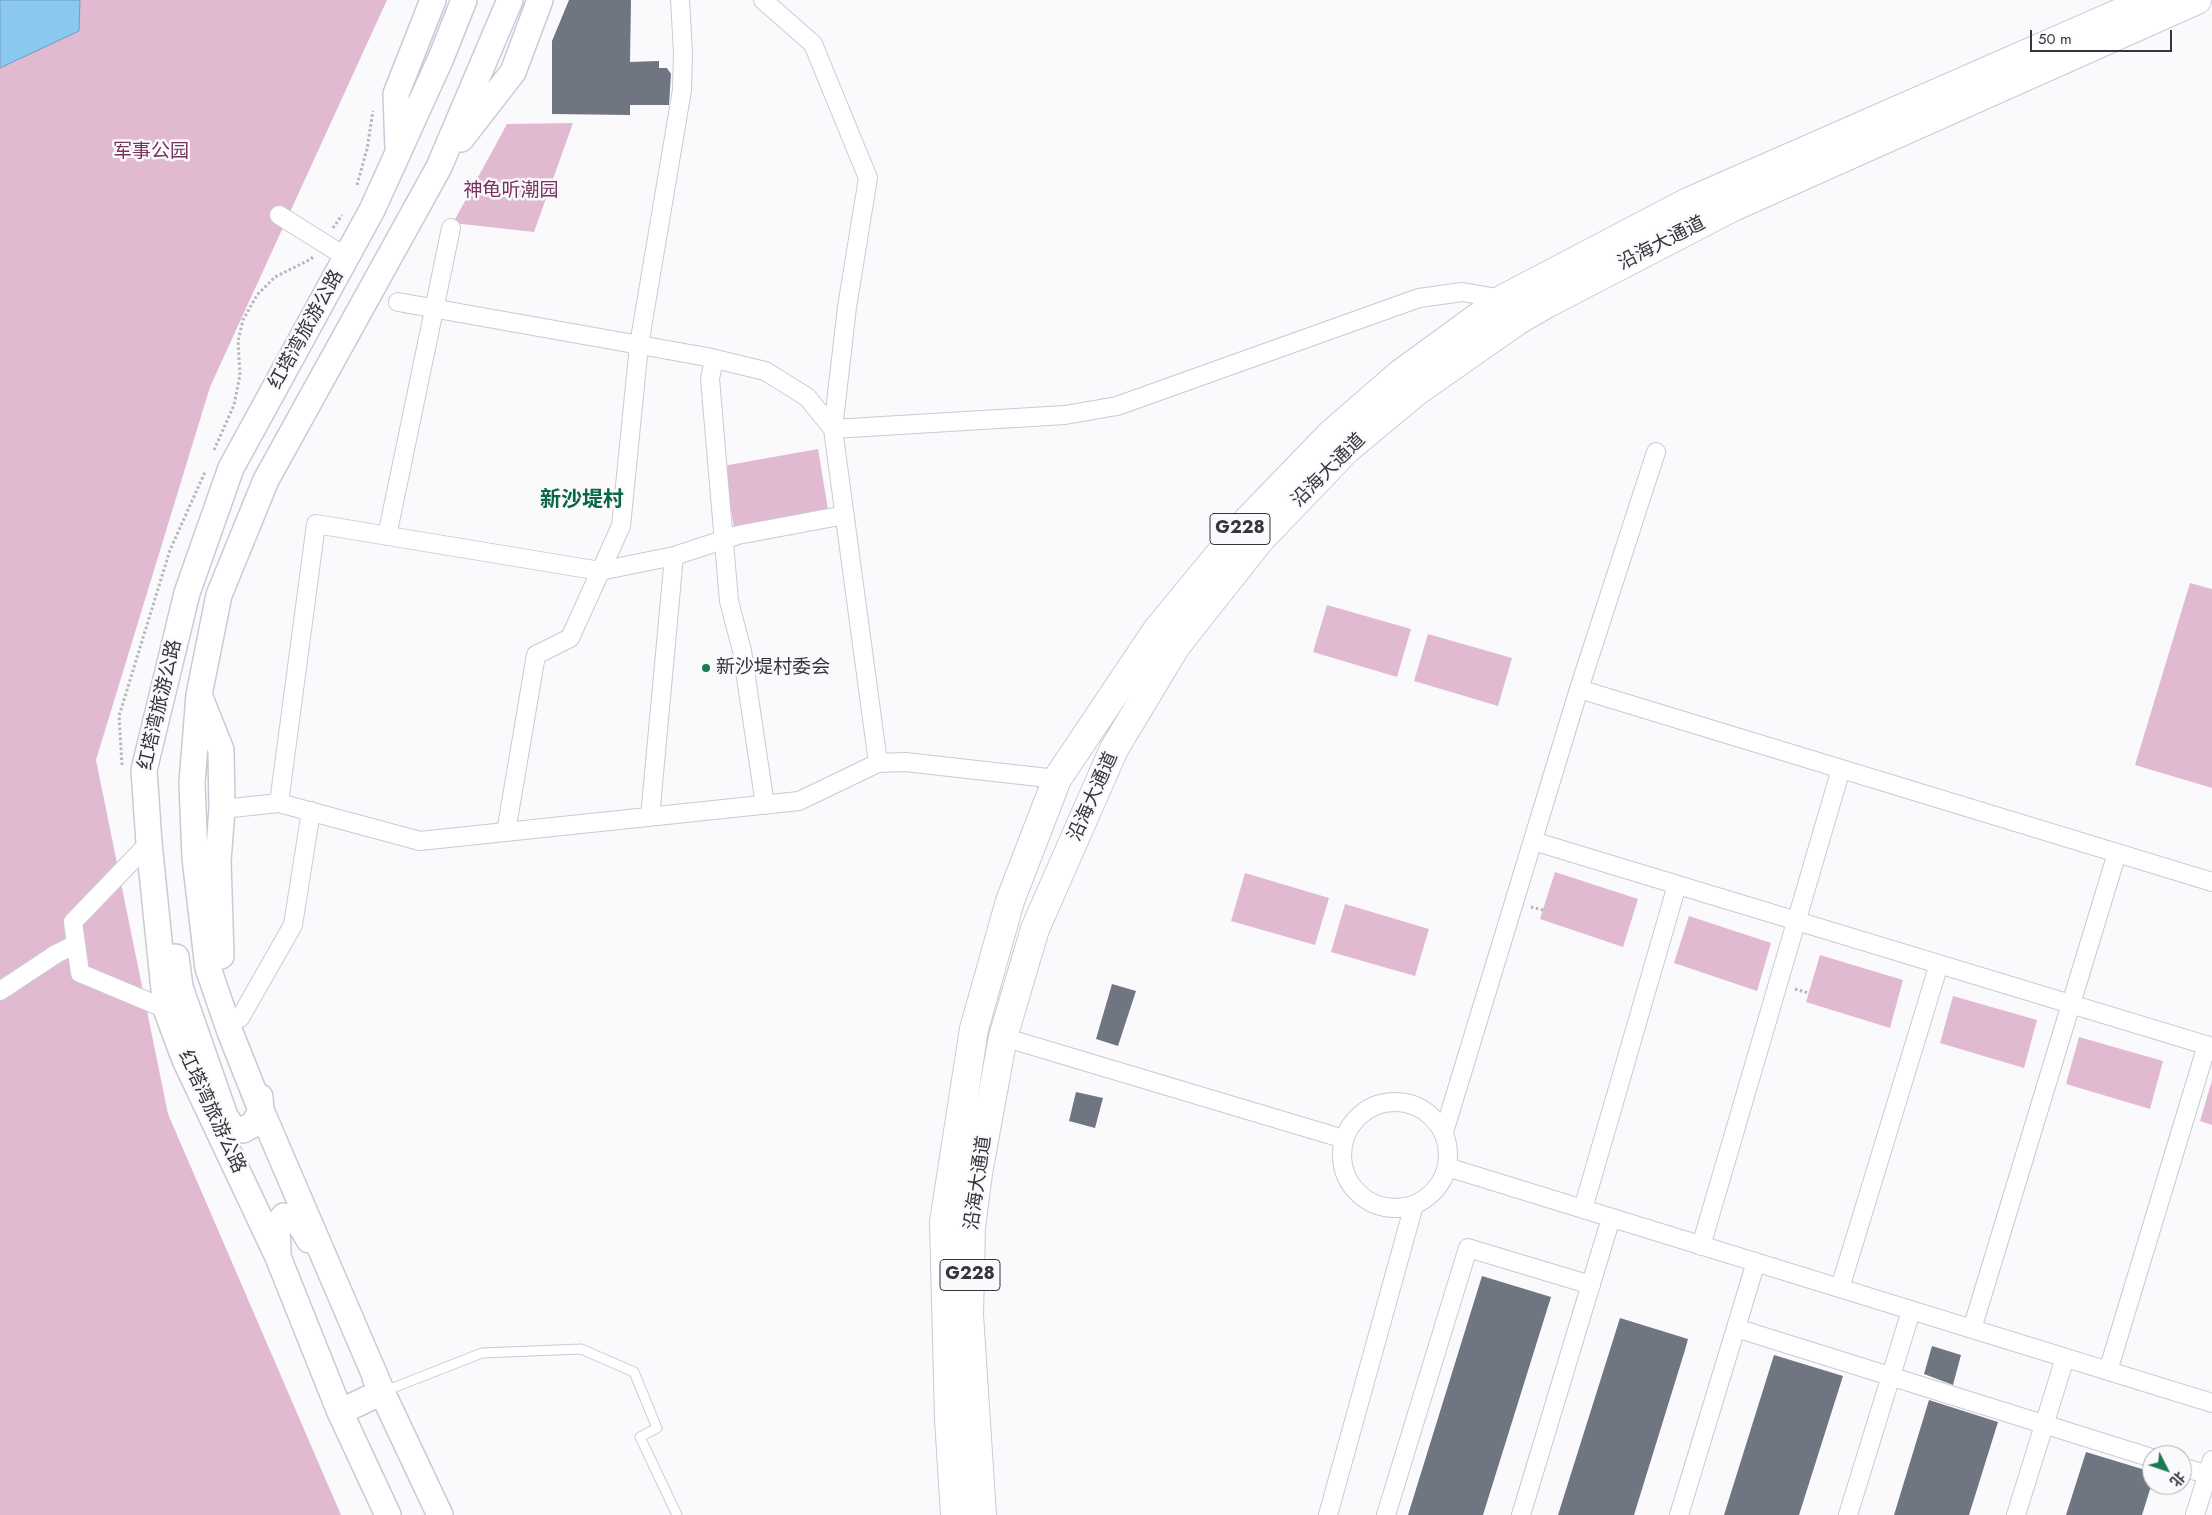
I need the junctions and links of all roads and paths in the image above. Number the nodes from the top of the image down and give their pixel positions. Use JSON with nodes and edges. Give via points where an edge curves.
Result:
{"nodes":[{"id":1,"x":433,"y":0,"type":"edge"},
{"id":2,"x":464,"y":0,"type":"edge"},
{"id":3,"x":510,"y":0,"type":"edge"},
{"id":4,"x":540,"y":0,"type":"edge"},
{"id":5,"x":680,"y":0,"type":"edge"},
{"id":6,"x":763,"y":0,"type":"edge"},
{"id":7,"x":2149,"y":0,"type":"edge"},
{"id":8,"x":2197,"y":0,"type":"edge"},
{"id":9,"x":398,"y":153,"type":"junction"},
{"id":10,"x":439,"y":167,"type":"junction"},
{"id":11,"x":279,"y":215,"type":"dead end"},
{"id":12,"x":451,"y":228,"type":"dead end"},
{"id":13,"x":346,"y":257,"type":"junction"},
{"id":14,"x":1503,"y":299,"type":"junction"},
{"id":15,"x":398,"y":302,"type":"dead end"},
{"id":16,"x":434,"y":308,"type":"junction"},
{"id":17,"x":639,"y":345,"type":"junction"},
{"id":18,"x":714,"y":359,"type":"junction"},
{"id":19,"x":833,"y":429,"type":"junction"},
{"id":20,"x":1656,"y":452,"type":"dead end"},
{"id":21,"x":845,"y":515,"type":"junction"},
{"id":22,"x":388,"y":536,"type":"junction"},
{"id":23,"x":724,"y":541,"type":"junction"},
{"id":24,"x":674,"y":556,"type":"junction"},
{"id":25,"x":600,"y":571,"type":"junction"},
{"id":26,"x":1122,"y":683,"type":"junction"},
{"id":27,"x":1579,"y":689,"type":"junction"},
{"id":28,"x":200,"y":695,"type":"junction"},
{"id":29,"x":1145,"y":697,"type":"junction"},
{"id":30,"x":878,"y":763,"type":"junction"},
{"id":31,"x":1841,"y":769,"type":"junction"},
{"id":32,"x":1058,"y":779,"type":"junction"},
{"id":33,"x":279,"y":803,"type":"junction"},
{"id":34,"x":765,"y":805,"type":"junction"},
{"id":35,"x":222,"y":809,"type":"junction"},
{"id":36,"x":311,"y":811,"type":"junction"},
{"id":37,"x":650,"y":817,"type":"junction"},
{"id":38,"x":506,"y":832,"type":"junction"},
{"id":39,"x":1533,"y":841,"type":"junction"},
{"id":40,"x":149,"y":843,"type":"junction"},
{"id":41,"x":2117,"y":853,"type":"junction"},
{"id":42,"x":154,"y":879,"type":"junction"},
{"id":43,"x":2212,"y":882,"type":"edge"},
{"id":44,"x":1677,"y":885,"type":"junction"},
{"id":45,"x":1796,"y":921,"type":"junction"},
{"id":46,"x":76,"y":944,"type":"junction"},
{"id":47,"x":1939,"y":964,"type":"junction"},
{"id":48,"x":0,"y":992,"type":"edge"},
{"id":49,"x":2071,"y":1004,"type":"junction"},
{"id":50,"x":166,"y":1009,"type":"junction"},
{"id":51,"x":240,"y":1018,"type":"junction"},
{"id":52,"x":974,"y":1029,"type":"junction"},
{"id":53,"x":1003,"y":1037,"type":"junction"},
{"id":54,"x":2210,"y":1046,"type":"edge"},
{"id":55,"x":261,"y":1110,"type":"junction"},
{"id":56,"x":1444,"y":1132,"type":"junction"},
{"id":57,"x":1344,"y":1138,"type":"junction"},
{"id":58,"x":1448,"y":1167,"type":"junction"},
{"id":59,"x":1414,"y":1205,"type":"junction"},
{"id":60,"x":1583,"y":1209,"type":"junction"},
{"id":61,"x":1612,"y":1218,"type":"junction"},
{"id":62,"x":1701,"y":1246,"type":"junction"},
{"id":63,"x":278,"y":1257,"type":"junction"},
{"id":64,"x":1756,"y":1262,"type":"junction"},
{"id":65,"x":1591,"y":1285,"type":"junction"},
{"id":66,"x":1840,"y":1288,"type":"junction"},
{"id":67,"x":1911,"y":1311,"type":"junction"},
{"id":68,"x":1736,"y":1328,"type":"junction"},
{"id":69,"x":1972,"y":1329,"type":"junction"},
{"id":70,"x":2065,"y":1358,"type":"junction"},
{"id":71,"x":2108,"y":1371,"type":"junction"},
{"id":72,"x":1891,"y":1377,"type":"junction"},
{"id":73,"x":382,"y":1392,"type":"junction"},
{"id":74,"x":2212,"y":1403,"type":"edge"},
{"id":75,"x":340,"y":1412,"type":"junction"},
{"id":76,"x":2044,"y":1424,"type":"junction"},
{"id":77,"x":2142,"y":1455,"type":"edge"},
{"id":78,"x":2192,"y":1468,"type":"edge"},
{"id":79,"x":2210,"y":1470,"type":"edge"},
{"id":80,"x":388,"y":1515,"type":"edge"},
{"id":81,"x":440,"y":1515,"type":"edge"},
{"id":82,"x":677,"y":1515,"type":"edge"},
{"id":83,"x":955,"y":1515,"type":"edge"},
{"id":84,"x":982,"y":1515,"type":"edge"},
{"id":85,"x":1328,"y":1515,"type":"edge"},
{"id":86,"x":1386,"y":1515,"type":"edge"},
{"id":87,"x":1521,"y":1515,"type":"edge"},
{"id":88,"x":1679,"y":1515,"type":"edge"},
{"id":89,"x":1848,"y":1515,"type":"edge"},
{"id":90,"x":2016,"y":1515,"type":"edge"},
{"id":91,"x":2195,"y":1515,"type":"edge"}],
"edges":[{"from":1,"to":9,"type":"main road","via":[[396,94]]},
{"from":2,"to":9,"type":"main road","name":"红塔湾旅游公路"},
{"from":3,"to":10,"type":"main road"},
{"from":4,"to":10,"type":"main road","via":[[512,72]]},
{"from":5,"to":17,"type":"street","via":[[684,52],[682,90]]},
{"from":6,"to":19,"type":"street","via":[[813,44],[868,178],[847,307]]},
{"from":7,"to":14,"type":"highway","name":"沿海大通道","number":"G228","via":[[1688,202]]},
{"from":8,"to":29,"type":"highway","name":"沿海大通道","number":"G228","via":[[1733,207],[1517,321],[1417,391],[1346,450],[1259,541],[1176,646]]},
{"from":9,"to":13,"type":"main road","name":"红塔湾旅游公路"},
{"from":10,"to":28,"type":"main road","via":[[266,480],[218,595]]},
{"from":11,"to":13,"type":"street"},
{"from":12,"to":16,"type":"street"},
{"from":13,"to":40,"type":"main road","name":"红塔湾旅游公路","via":[[231,468],[187,593],[144,770]]},
{"from":14,"to":19,"type":"street","via":[[1462,292],[1419,298],[1117,406],[1065,415]]},
{"from":14,"to":26,"type":"highway","name":"沿海大通道","number":"G228","via":[[1400,374],[1332,432],[1247,521],[1157,630]]},
{"from":15,"to":16,"type":"street"},
{"from":16,"to":17,"type":"street"},
{"from":16,"to":22,"type":"street"},
{"from":17,"to":18,"type":"street"},
{"from":17,"to":25,"type":"street","via":[[621,526]]},
{"from":18,"to":19,"type":"street","via":[[765,371],[807,397]]},
{"from":18,"to":23,"type":"street","via":[[710,379]]},
{"from":19,"to":21,"type":"street"},
{"from":20,"to":27,"type":"street"},
{"from":21,"to":23,"type":"street","via":[[738,535]]},
{"from":21,"to":30,"type":"street"},
{"from":22,"to":25,"type":"street"},
{"from":22,"to":33,"type":"street","via":[[316,524]]},
{"from":23,"to":24,"type":"street"},
{"from":23,"to":34,"type":"street","via":[[729,601],[742,651]]},
{"from":24,"to":25,"type":"street"},
{"from":24,"to":37,"type":"street"},
{"from":25,"to":38,"type":"street","via":[[570,638],[536,655]]},
{"from":26,"to":29,"type":"highway"},
{"from":26,"to":32,"type":"highway","name":"沿海大通道","number":"G228"},
{"from":27,"to":31,"type":"street"},
{"from":27,"to":39,"type":"street"},
{"from":28,"to":35,"type":"main road","via":[[221,750]]},
{"from":28,"to":55,"type":"main road","via":[[192,793],[195,858],[208,968]]},
{"from":29,"to":53,"type":"highway","name":"沿海大通道","number":"G228","via":[[1114,750],[1035,929]]},
{"from":30,"to":32,"type":"street","via":[[905,762]]},
{"from":30,"to":34,"type":"street","via":[[799,801]]},
{"from":31,"to":41,"type":"street"},
{"from":31,"to":45,"type":"street"},
{"from":32,"to":52,"type":"highway","name":"沿海大通道","number":"G228","via":[[1010,901]]},
{"from":33,"to":35,"type":"street"},
{"from":33,"to":36,"type":"street"},
{"from":34,"to":37,"type":"street"},
{"from":35,"to":51,"type":"main road","via":[[218,861],[221,961]]},
{"from":36,"to":38,"type":"street","via":[[420,840]]},
{"from":36,"to":51,"type":"street","via":[[293,925]]},
{"from":37,"to":38,"type":"street"},
{"from":39,"to":44,"type":"street"},
{"from":39,"to":56,"type":"street"},
{"from":40,"to":42,"type":"main road","name":"红塔湾旅游公路"},
{"from":40,"to":46,"type":"street","via":[[72,922]]},
{"from":41,"to":43,"type":"street"},
{"from":41,"to":49,"type":"street"},
{"from":42,"to":50,"type":"main road","name":"红塔湾旅游公路"},
{"from":42,"to":55,"type":"main road","via":[[166,898],[180,987],[225,1116],[232,1127],[243,1130],[254,1124]]},
{"from":44,"to":45,"type":"street"},
{"from":44,"to":60,"type":"street"},
{"from":45,"to":47,"type":"street"},
{"from":45,"to":62,"type":"street"},
{"from":46,"to":48,"type":"street"},
{"from":46,"to":50,"type":"street","via":[[80,973]]},
{"from":47,"to":49,"type":"street"},
{"from":47,"to":66,"type":"street"},
{"from":49,"to":54,"type":"street"},
{"from":49,"to":69,"type":"street"},
{"from":50,"to":63,"type":"main road","name":"红塔湾旅游公路","via":[[185,1060]]},
{"from":51,"to":55,"type":"main road","via":[[259,1077]]},
{"from":52,"to":53,"type":"highway"},
{"from":52,"to":83,"type":"highway","name":"沿海大通道","number":"G228","via":[[944,1222]]},
{"from":53,"to":57,"type":"street"},
{"from":53,"to":84,"type":"highway","name":"沿海大通道","number":"G228","via":[[971,1227],[969,1315]]},
{"from":54,"to":71,"type":"street"},
{"from":55,"to":73,"type":"main road"},
{"from":56,"to":57,"type":"street","via":[[1434,1117],[1419,1106],[1401,1101],[1383,1102],[1352,1122]]},
{"from":56,"to":58,"type":"street","via":[[1449,1150]]},
{"from":57,"to":59,"type":"street","via":[[1341,1156],[1344,1173],[1352,1188],[1365,1200],[1380,1207],[1398,1209]]},
{"from":58,"to":59,"type":"street","via":[[1441,1183]]},
{"from":58,"to":60,"type":"street"},
{"from":59,"to":85,"type":"street"},
{"from":60,"to":61,"type":"street"},
{"from":61,"to":62,"type":"street"},
{"from":61,"to":65,"type":"street"},
{"from":62,"to":64,"type":"street"},
{"from":63,"to":73,"type":"main road","via":[[277,1225],[284,1216],[296,1218],[305,1230],[334,1300]]},
{"from":63,"to":75,"type":"main road","name":"红塔湾旅游公路"},
{"from":64,"to":66,"type":"street"},
{"from":64,"to":68,"type":"street"},
{"from":65,"to":86,"type":"street","via":[[1468,1248]]},
{"from":65,"to":87,"type":"street"},
{"from":66,"to":67,"type":"street"},
{"from":67,"to":69,"type":"street"},
{"from":67,"to":72,"type":"street"},
{"from":68,"to":72,"type":"street"},
{"from":68,"to":88,"type":"street"},
{"from":69,"to":70,"type":"street"},
{"from":70,"to":71,"type":"street"},
{"from":70,"to":76,"type":"street"},
{"from":71,"to":74,"type":"street"},
{"from":72,"to":76,"type":"street"},
{"from":72,"to":89,"type":"street"},
{"from":73,"to":75,"type":"main road"},
{"from":73,"to":81,"type":"main road"},
{"from":73,"to":82,"type":"lane","via":[[482,1353],[581,1349],[634,1372],[657,1428],[640,1437]]},
{"from":75,"to":80,"type":"main road","name":"红塔湾旅游公路"},
{"from":76,"to":77,"type":"street"},
{"from":76,"to":90,"type":"street"},
{"from":78,"to":79,"type":"street"},
{"from":79,"to":91,"type":"street"}]}
